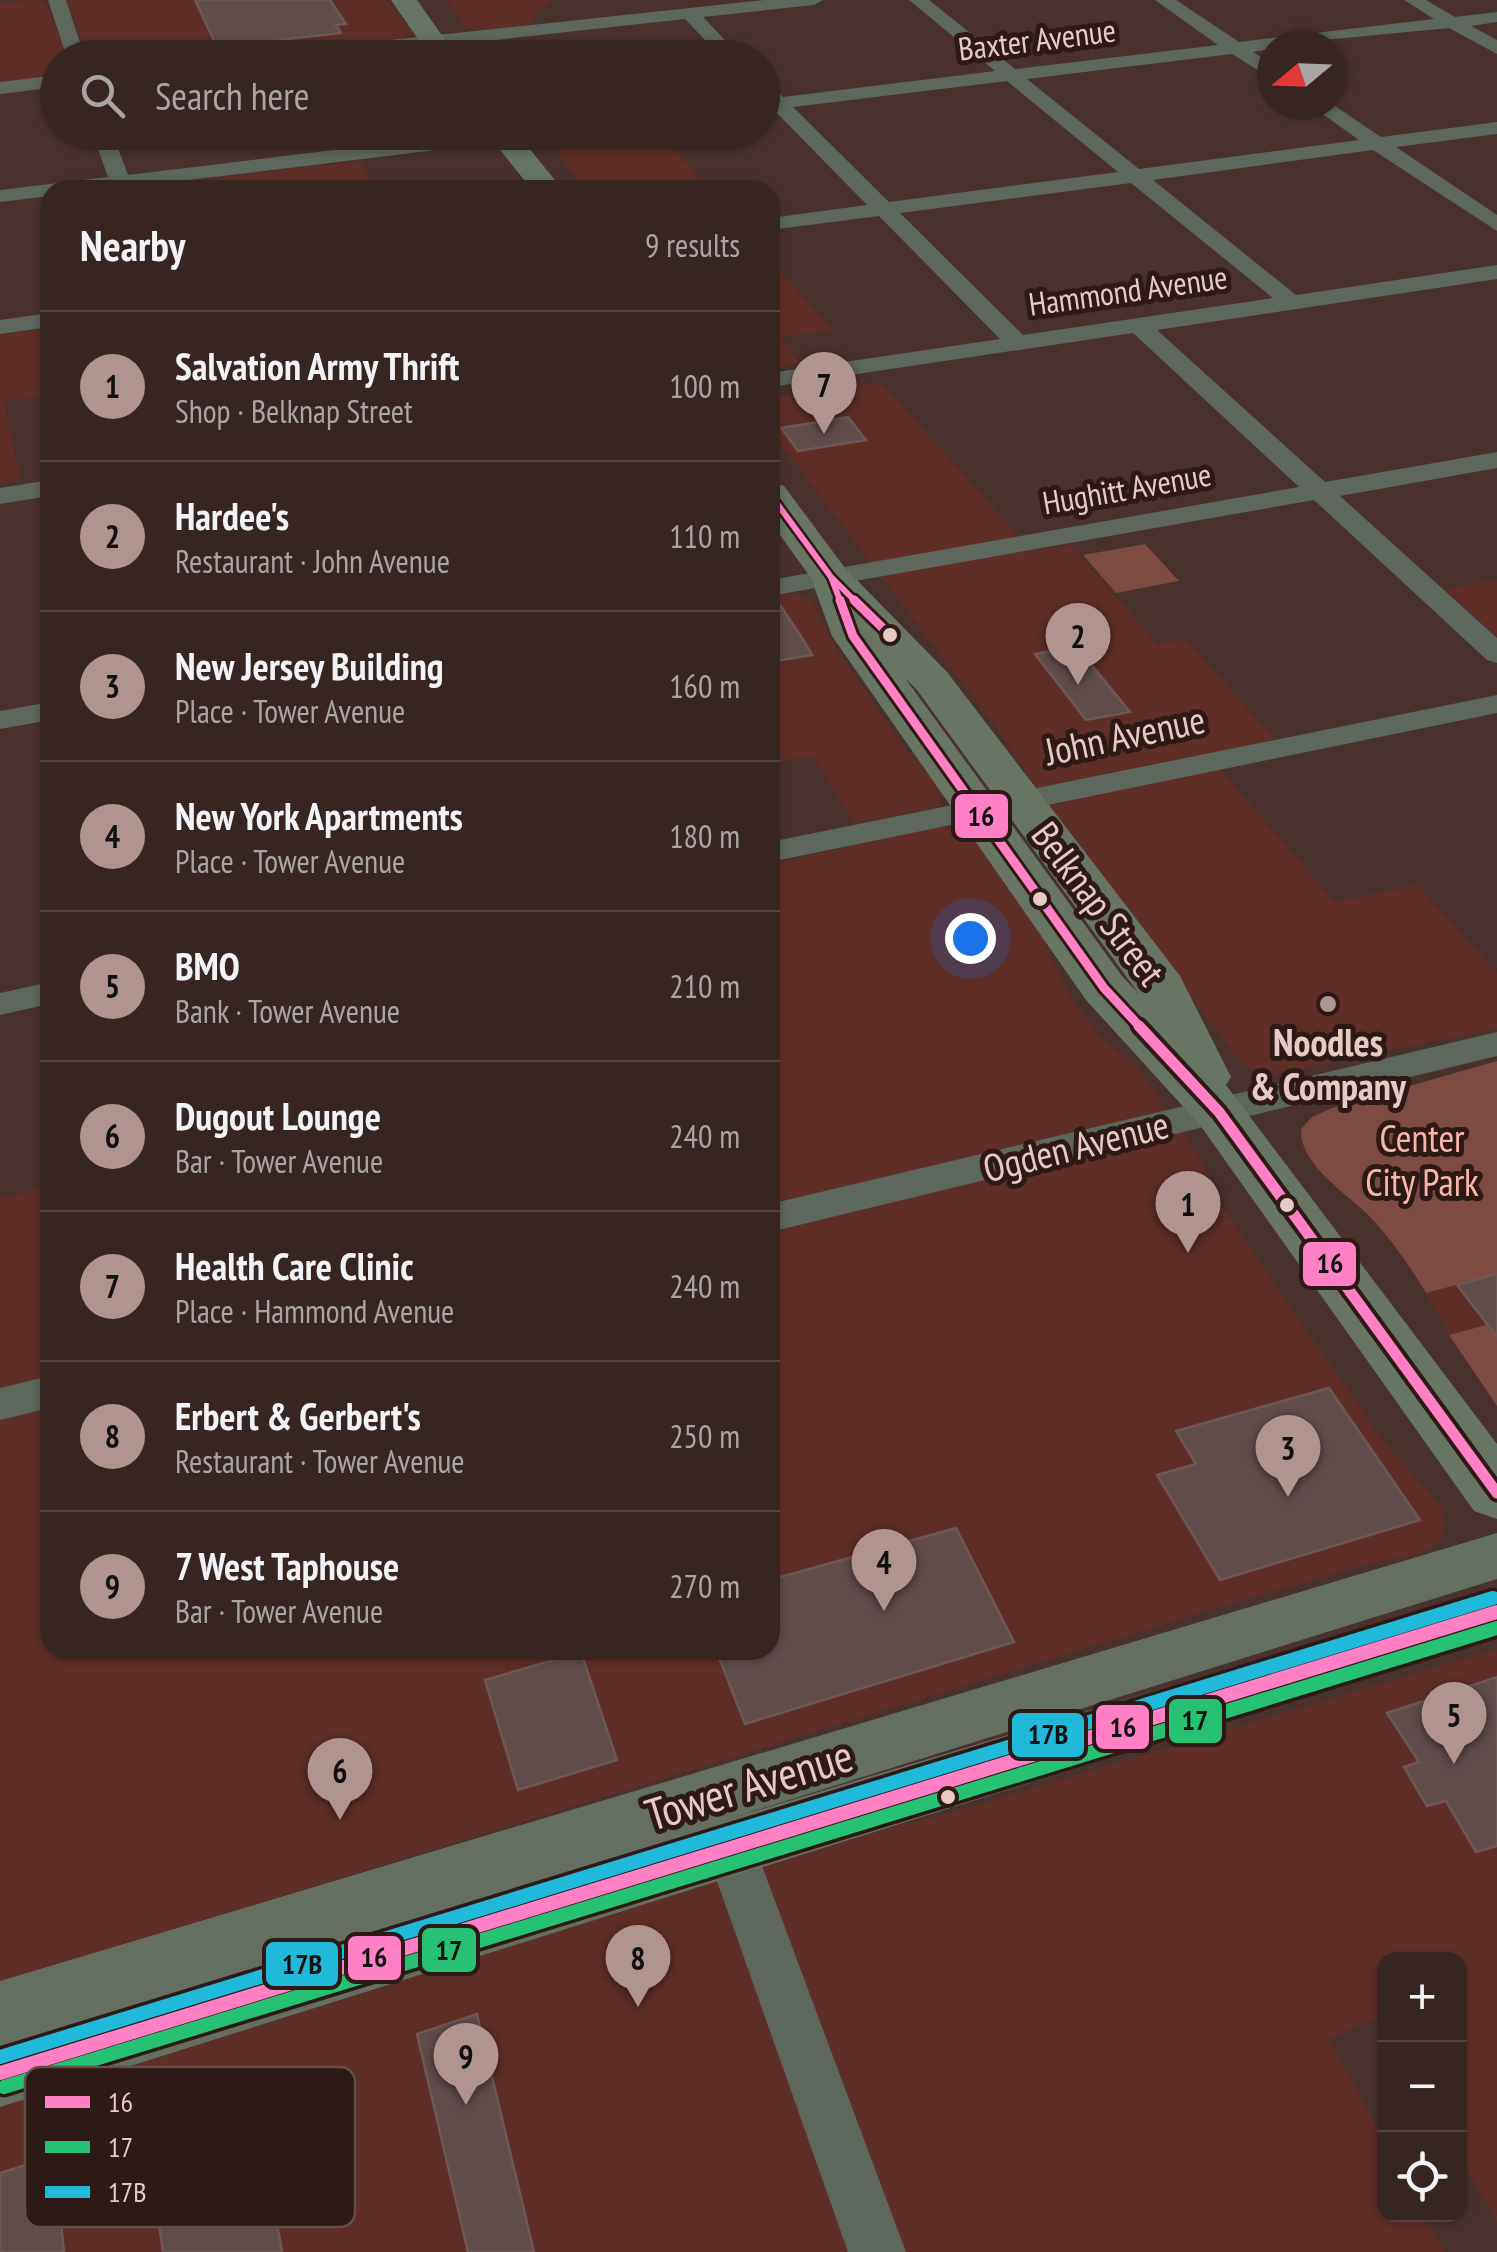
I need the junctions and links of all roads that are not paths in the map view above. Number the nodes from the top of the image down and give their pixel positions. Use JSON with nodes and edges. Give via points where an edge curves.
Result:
{"nodes":[{"id":1,"x":56,"y":0,"type":"edge"},
{"id":2,"x":404,"y":0,"type":"edge"},
{"id":3,"x":426,"y":0,"type":"edge"},
{"id":4,"x":814,"y":0,"type":"edge"},
{"id":5,"x":918,"y":0,"type":"edge"},
{"id":6,"x":1164,"y":0,"type":"edge"},
{"id":7,"x":1413,"y":0,"type":"edge"},
{"id":8,"x":690,"y":14,"type":"junction"},
{"id":9,"x":1497,"y":17,"type":"edge"},
{"id":10,"x":1452,"y":22,"type":"junction"},
{"id":11,"x":70,"y":40,"type":"edge"},
{"id":12,"x":442,"y":40,"type":"edge"},
{"id":13,"x":446,"y":40,"type":"edge"},
{"id":14,"x":479,"y":40,"type":"edge"},
{"id":15,"x":715,"y":40,"type":"edge"},
{"id":16,"x":1236,"y":48,"type":"junction"},
{"id":17,"x":1497,"y":48,"type":"edge"},
{"id":18,"x":1257,"y":63,"type":"edge"},
{"id":19,"x":1011,"y":76,"type":"junction"},
{"id":20,"x":40,"y":83,"type":"edge"},
{"id":21,"x":0,"y":88,"type":"edge"},
{"id":22,"x":780,"y":97,"type":"edge"},
{"id":23,"x":780,"y":110,"type":"edge"},
{"id":24,"x":1342,"y":120,"type":"edge"},
{"id":25,"x":1497,"y":128,"type":"edge"},
{"id":26,"x":1378,"y":144,"type":"junction"},
{"id":27,"x":109,"y":150,"type":"edge"},
{"id":28,"x":399,"y":150,"type":"edge"},
{"id":29,"x":524,"y":150,"type":"edge"},
{"id":30,"x":1135,"y":176,"type":"junction"},
{"id":31,"x":120,"y":180,"type":"edge"},
{"id":32,"x":168,"y":180,"type":"edge"},
{"id":33,"x":542,"y":180,"type":"edge"},
{"id":34,"x":40,"y":191,"type":"edge"},
{"id":35,"x":0,"y":196,"type":"edge"},
{"id":36,"x":883,"y":210,"type":"junction"},
{"id":37,"x":780,"y":223,"type":"edge"},
{"id":38,"x":1497,"y":224,"type":"edge"},
{"id":39,"x":1494,"y":276,"type":"edge"},
{"id":40,"x":1291,"y":302,"type":"junction"},
{"id":41,"x":40,"y":321,"type":"edge"},
{"id":42,"x":1138,"y":325,"type":"junction"},
{"id":43,"x":0,"y":327,"type":"edge"},
{"id":44,"x":1017,"y":343,"type":"junction"},
{"id":45,"x":780,"y":379,"type":"edge"},
{"id":46,"x":1497,"y":460,"type":"edge"},
{"id":47,"x":40,"y":490,"type":"edge"},
{"id":48,"x":1319,"y":491,"type":"junction"},
{"id":49,"x":0,"y":496,"type":"edge"},
{"id":50,"x":780,"y":508,"type":"edge"},
{"id":51,"x":831,"y":577,"type":"junction"},
{"id":52,"x":780,"y":586,"type":"edge"},
{"id":53,"x":1497,"y":654,"type":"edge"},
{"id":54,"x":1497,"y":704,"type":"edge"},
{"id":55,"x":40,"y":713,"type":"edge"},
{"id":56,"x":0,"y":720,"type":"edge"},
{"id":57,"x":999,"y":806,"type":"junction"},
{"id":58,"x":780,"y":850,"type":"edge"},
{"id":59,"x":40,"y":995,"type":"edge"},
{"id":60,"x":0,"y":1004,"type":"edge"},
{"id":61,"x":1497,"y":1044,"type":"edge"},
{"id":62,"x":1219,"y":1112,"type":"junction"},
{"id":63,"x":780,"y":1216,"type":"edge"},
{"id":64,"x":40,"y":1394,"type":"edge"},
{"id":65,"x":0,"y":1404,"type":"edge"},
{"id":66,"x":1497,"y":1493,"type":"edge"},
{"id":67,"x":1497,"y":1556,"type":"edge"},
{"id":68,"x":1497,"y":1612,"type":"edge"},
{"id":69,"x":942,"y":1725,"type":"junction"},
{"id":70,"x":731,"y":1850,"type":"junction"},
{"id":71,"x":0,"y":2014,"type":"edge"},
{"id":72,"x":0,"y":2074,"type":"edge"},
{"id":73,"x":878,"y":2252,"type":"edge"}],
"edges":[{"from":1,"to":11,"type":"street"},
{"from":2,"to":12,"type":"highway"},
{"from":3,"to":13,"type":"highway"},
{"from":4,"to":8,"type":"street"},
{"from":5,"to":19,"type":"street"},
{"from":6,"to":16,"type":"street"},
{"from":7,"to":10,"type":"street"},
{"from":8,"to":14,"type":"street","via":[[551,18]]},
{"from":8,"to":15,"type":"street"},
{"from":9,"to":10,"type":"street","name":"Baxter Avenue"},
{"from":10,"to":16,"type":"street","name":"Baxter Avenue"},
{"from":10,"to":17,"type":"street"},
{"from":16,"to":18,"type":"street"},
{"from":16,"to":19,"type":"street","name":"Baxter Avenue"},
{"from":19,"to":22,"type":"street","name":"Baxter Avenue"},
{"from":19,"to":30,"type":"street"},
{"from":20,"to":21,"type":"street"},
{"from":23,"to":36,"type":"street"},
{"from":24,"to":26,"type":"street"},
{"from":25,"to":26,"type":"street"},
{"from":26,"to":30,"type":"street"},
{"from":26,"to":38,"type":"street"},
{"from":27,"to":31,"type":"street"},
{"from":28,"to":32,"type":"street"},
{"from":29,"to":33,"type":"highway"},
{"from":30,"to":36,"type":"street"},
{"from":30,"to":40,"type":"street"},
{"from":34,"to":35,"type":"street"},
{"from":36,"to":37,"type":"street"},
{"from":36,"to":44,"type":"street"},
{"from":39,"to":40,"type":"street","name":"Hammond Avenue"},
{"from":40,"to":42,"type":"street","name":"Hammond Avenue"},
{"from":41,"to":43,"type":"street"},
{"from":42,"to":44,"type":"street","name":"Hammond Avenue"},
{"from":42,"to":48,"type":"street"},
{"from":44,"to":45,"type":"street","name":"Hammond Avenue"},
{"from":46,"to":48,"type":"street","name":"Hughitt Avenue"},
{"from":47,"to":49,"type":"street"},
{"from":48,"to":51,"type":"street","name":"Hughitt Avenue"},
{"from":48,"to":53,"type":"street"},
{"from":50,"to":51,"type":"highway","name":"Belknap Street"},
{"from":51,"to":52,"type":"street","name":"Hughitt Avenue"},
{"from":51,"to":57,"type":"highway","name":"Belknap Street","via":[[922,670]]},
{"from":54,"to":57,"type":"street","name":"John Avenue"},
{"from":55,"to":56,"type":"street"},
{"from":57,"to":58,"type":"street","name":"John Avenue"},
{"from":57,"to":62,"type":"highway","name":"Belknap Street","via":[[1119,1006]]},
{"from":59,"to":60,"type":"street"},
{"from":61,"to":62,"type":"street","name":"Ogden Avenue"},
{"from":62,"to":63,"type":"street","name":"Ogden Avenue"},
{"from":62,"to":66,"type":"highway","name":"Belknap Street"},
{"from":64,"to":65,"type":"street"},
{"from":67,"to":69,"type":"main road","name":"Tower Avenue"},
{"from":68,"to":70,"type":"main road","name":"Tower Avenue"},
{"from":69,"to":70,"type":"main road","via":[[868,1772],[744,1814],[728,1830]]},
{"from":69,"to":71,"type":"main road","name":"Tower Avenue"},
{"from":70,"to":72,"type":"main road","name":"Tower Avenue"},
{"from":70,"to":73,"type":"street"}]}
